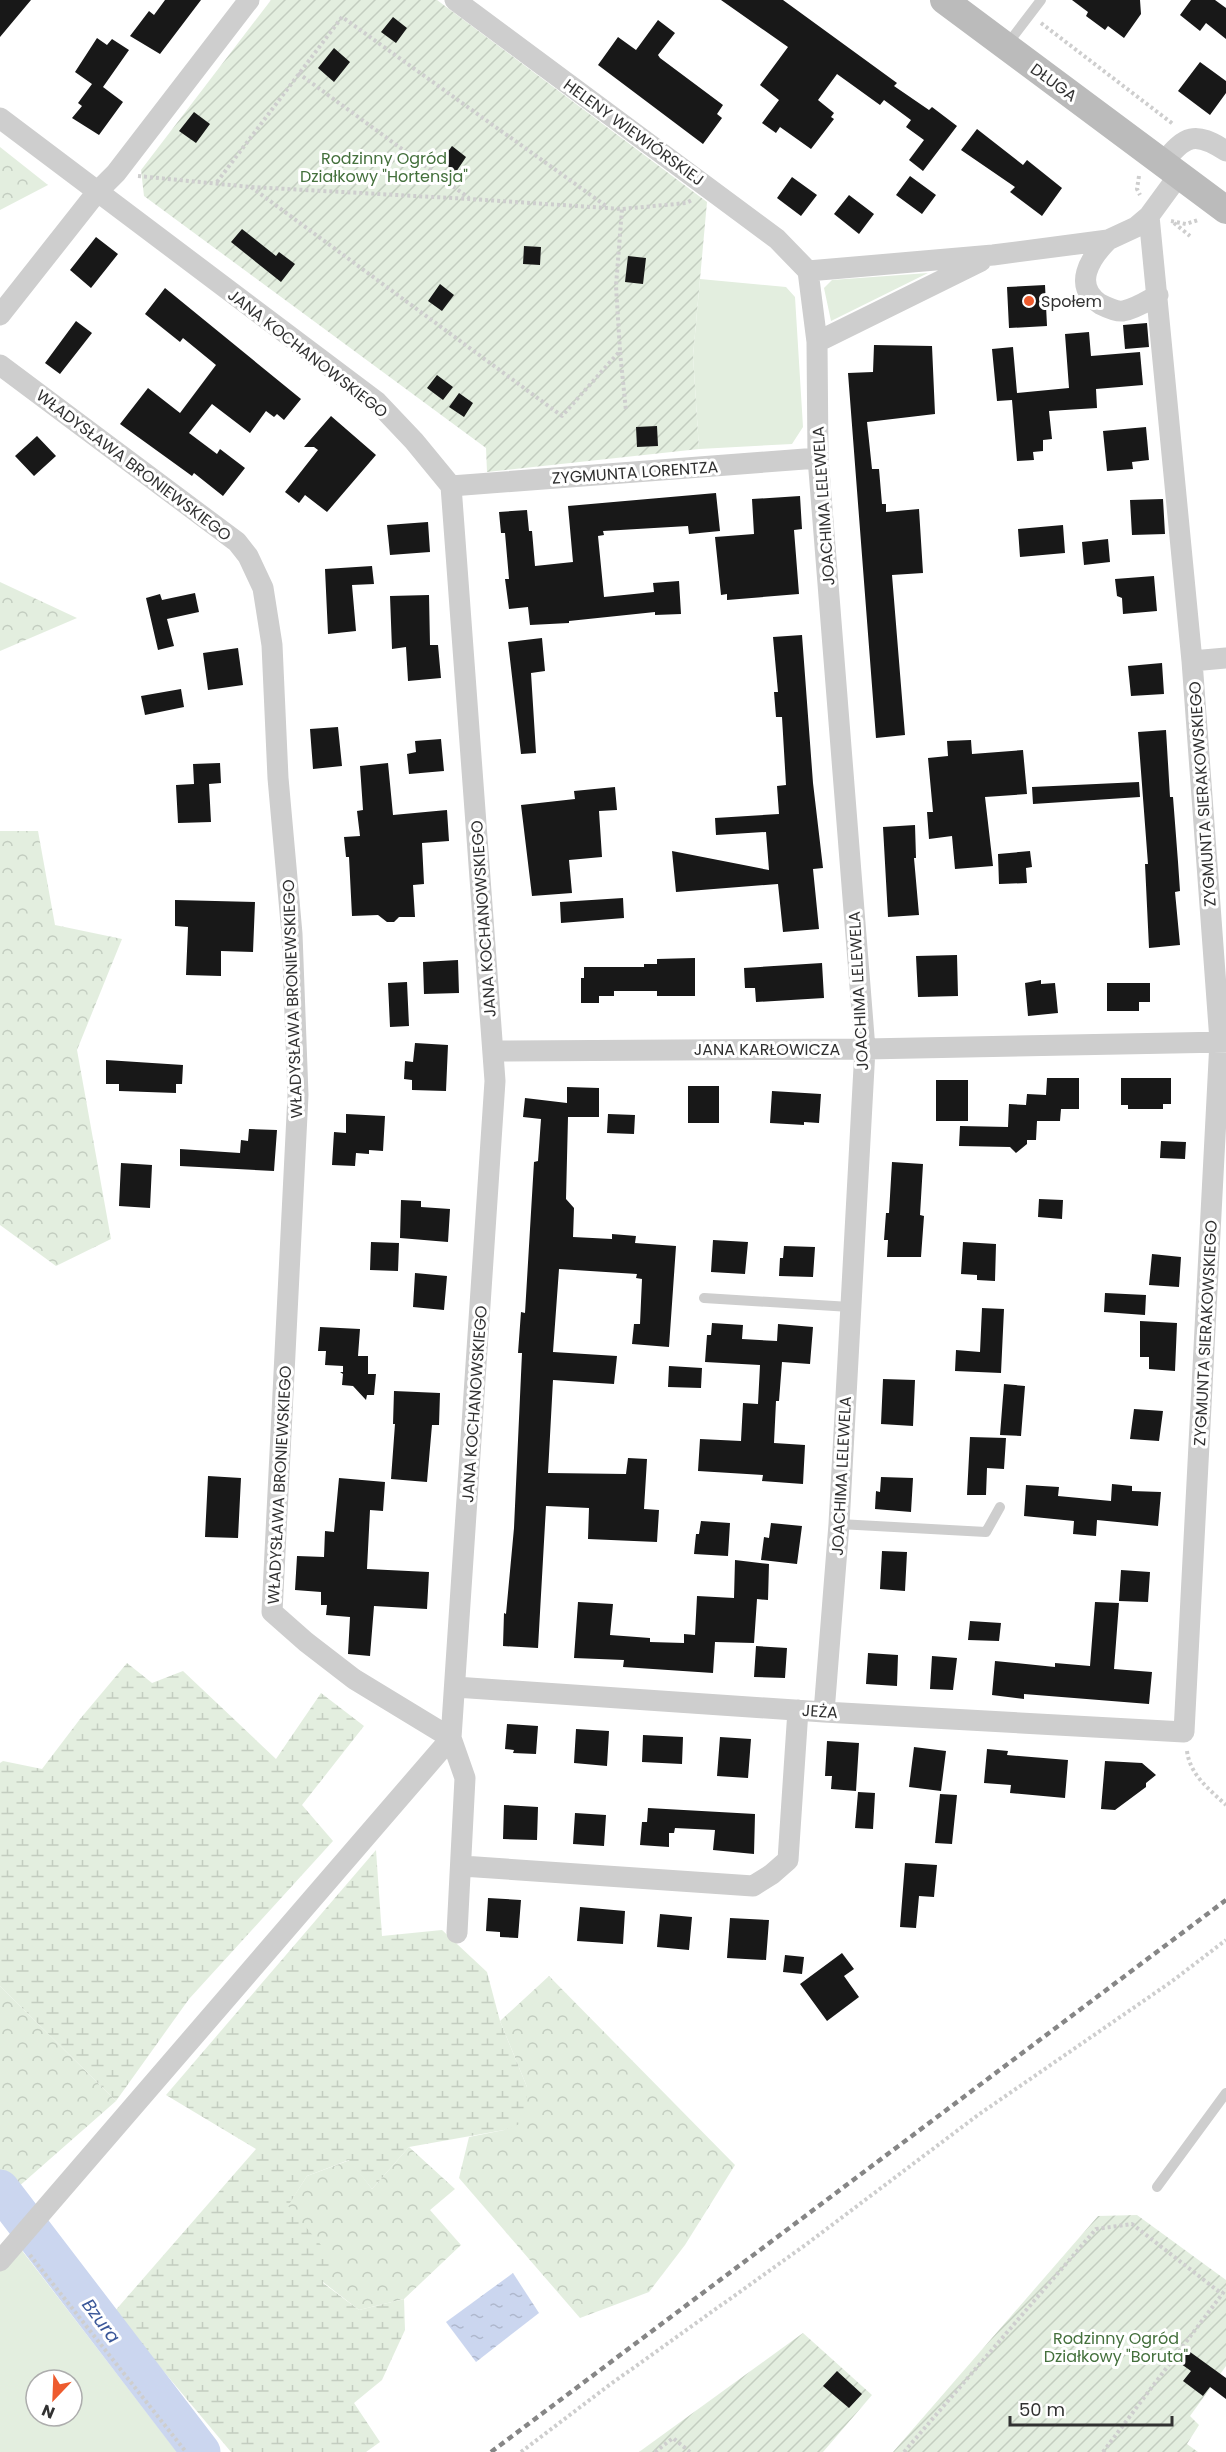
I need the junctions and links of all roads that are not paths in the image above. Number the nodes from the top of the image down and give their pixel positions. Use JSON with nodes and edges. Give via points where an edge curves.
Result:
{"nodes":[{"id":1,"x":249,"y":0,"type":"edge"},
{"id":2,"x":455,"y":0,"type":"edge"},
{"id":3,"x":1041,"y":0,"type":"edge"},
{"id":4,"x":951,"y":2,"type":"edge"},
{"id":5,"x":1006,"y":47,"type":"junction"},
{"id":6,"x":0,"y":118,"type":"edge"},
{"id":7,"x":1226,"y":151,"type":"edge"},
{"id":8,"x":1171,"y":169,"type":"junction"},
{"id":9,"x":97,"y":192,"type":"junction"},
{"id":10,"x":1226,"y":210,"type":"edge"},
{"id":11,"x":1149,"y":216,"type":"junction"},
{"id":12,"x":1108,"y":240,"type":"junction"},
{"id":13,"x":993,"y":255,"type":"junction"},
{"id":14,"x":808,"y":271,"type":"junction"},
{"id":15,"x":1158,"y":295,"type":"junction"},
{"id":16,"x":0,"y":315,"type":"edge"},
{"id":17,"x":817,"y":342,"type":"junction"},
{"id":18,"x":0,"y":365,"type":"edge"},
{"id":19,"x":818,"y":458,"type":"junction"},
{"id":20,"x":451,"y":486,"type":"junction"},
{"id":21,"x":1226,"y":658,"type":"edge"},
{"id":22,"x":1192,"y":661,"type":"junction"},
{"id":23,"x":1223,"y":1042,"type":"edge"},
{"id":24,"x":865,"y":1049,"type":"junction"},
{"id":25,"x":493,"y":1051,"type":"junction"},
{"id":26,"x":704,"y":1298,"type":"dead end"},
{"id":27,"x":850,"y":1307,"type":"junction"},
{"id":28,"x":1000,"y":1506,"type":"dead end"},
{"id":29,"x":838,"y":1524,"type":"junction"},
{"id":30,"x":455,"y":1687,"type":"junction"},
{"id":31,"x":798,"y":1710,"type":"junction"},
{"id":32,"x":824,"y":1712,"type":"junction"},
{"id":33,"x":1185,"y":1732,"type":"joint"},
{"id":34,"x":451,"y":1738,"type":"junction"},
{"id":35,"x":462,"y":1866,"type":"junction"},
{"id":36,"x":457,"y":1933,"type":"dead end"},
{"id":37,"x":1226,"y":2093,"type":"edge"},
{"id":38,"x":1157,"y":2187,"type":"dead end"},
{"id":39,"x":0,"y":2261,"type":"edge"}],
"edges":[{"from":1,"to":9,"type":"street","via":[[116,173]]},
{"from":2,"to":14,"type":"street","name":"HELENY WIEWIÓRSKIEJ","via":[[777,239]]},
{"from":3,"to":5,"type":"lane"},
{"from":4,"to":5,"type":"main road","name":"DŁUGA"},
{"from":5,"to":8,"type":"main road","name":"DŁUGA"},
{"from":6,"to":9,"type":"street","name":"JANA KOCHANOWSKIEGO"},
{"from":7,"to":8,"type":"street","via":[[1201,139],[1185,141],[1179,144]]},
{"from":8,"to":10,"type":"main road","name":"DŁUGA"},
{"from":8,"to":11,"type":"street"},
{"from":9,"to":16,"type":"street"},
{"from":9,"to":20,"type":"street","name":"JANA KOCHANOWSKIEGO","via":[[377,402]]},
{"from":11,"to":12,"type":"street"},
{"from":11,"to":15,"type":"street","name":"ZYGMUNTA SIERAKOWSKIEGO"},
{"from":12,"to":13,"type":"street"},
{"from":12,"to":15,"type":"street","via":[[1086,272],[1090,297],[1120,312]]},
{"from":13,"to":14,"type":"street"},
{"from":13,"to":17,"type":"street"},
{"from":14,"to":17,"type":"street","name":"JOACHIMA LELEWELA"},
{"from":15,"to":22,"type":"street","name":"ZYGMUNTA SIERAKOWSKIEGO"},
{"from":17,"to":19,"type":"street","name":"JOACHIMA LELEWELA"},
{"from":18,"to":34,"type":"street","name":"WŁADYSŁAWA BRONIEWSKIEGO","via":[[237,542],[263,588],[276,689],[298,1095],[272,1612],[354,1679]]},
{"from":19,"to":20,"type":"street","name":"ZYGMUNTA LORENTZA"},
{"from":19,"to":24,"type":"street","name":"JOACHIMA LELEWELA"},
{"from":20,"to":25,"type":"street","name":"JANA KOCHANOWSKIEGO"},
{"from":21,"to":22,"type":"street"},
{"from":22,"to":23,"type":"street","name":"ZYGMUNTA SIERAKOWSKIEGO"},
{"from":23,"to":24,"type":"street","name":"JANA KARŁOWICZA"},
{"from":23,"to":33,"type":"street","name":"ZYGMUNTA SIERAKOWSKIEGO"},
{"from":24,"to":25,"type":"street","name":"JANA KARŁOWICZA"},
{"from":24,"to":27,"type":"street","name":"JOACHIMA LELEWELA"},
{"from":25,"to":30,"type":"street","name":"JANA KOCHANOWSKIEGO","via":[[495,1080]]},
{"from":26,"to":27,"type":"lane"},
{"from":27,"to":29,"type":"street","name":"JOACHIMA LELEWELA"},
{"from":28,"to":29,"type":"lane","via":[[986,1532]]},
{"from":29,"to":32,"type":"street","name":"JOACHIMA LELEWELA"},
{"from":30,"to":31,"type":"street","name":"JEŻA"},
{"from":30,"to":34,"type":"street","name":"JANA KOCHANOWSKIEGO"},
{"from":31,"to":32,"type":"street","name":"JEŻA"},
{"from":31,"to":35,"type":"street","via":[[788,1860],[753,1886]]},
{"from":32,"to":33,"type":"street","name":"JEŻA"},
{"from":34,"to":35,"type":"street","name":"JANA KOCHANOWSKIEGO","via":[[465,1778]]},
{"from":34,"to":39,"type":"street"},
{"from":35,"to":36,"type":"street","name":"JANA KOCHANOWSKIEGO"},
{"from":37,"to":38,"type":"lane"}]}
